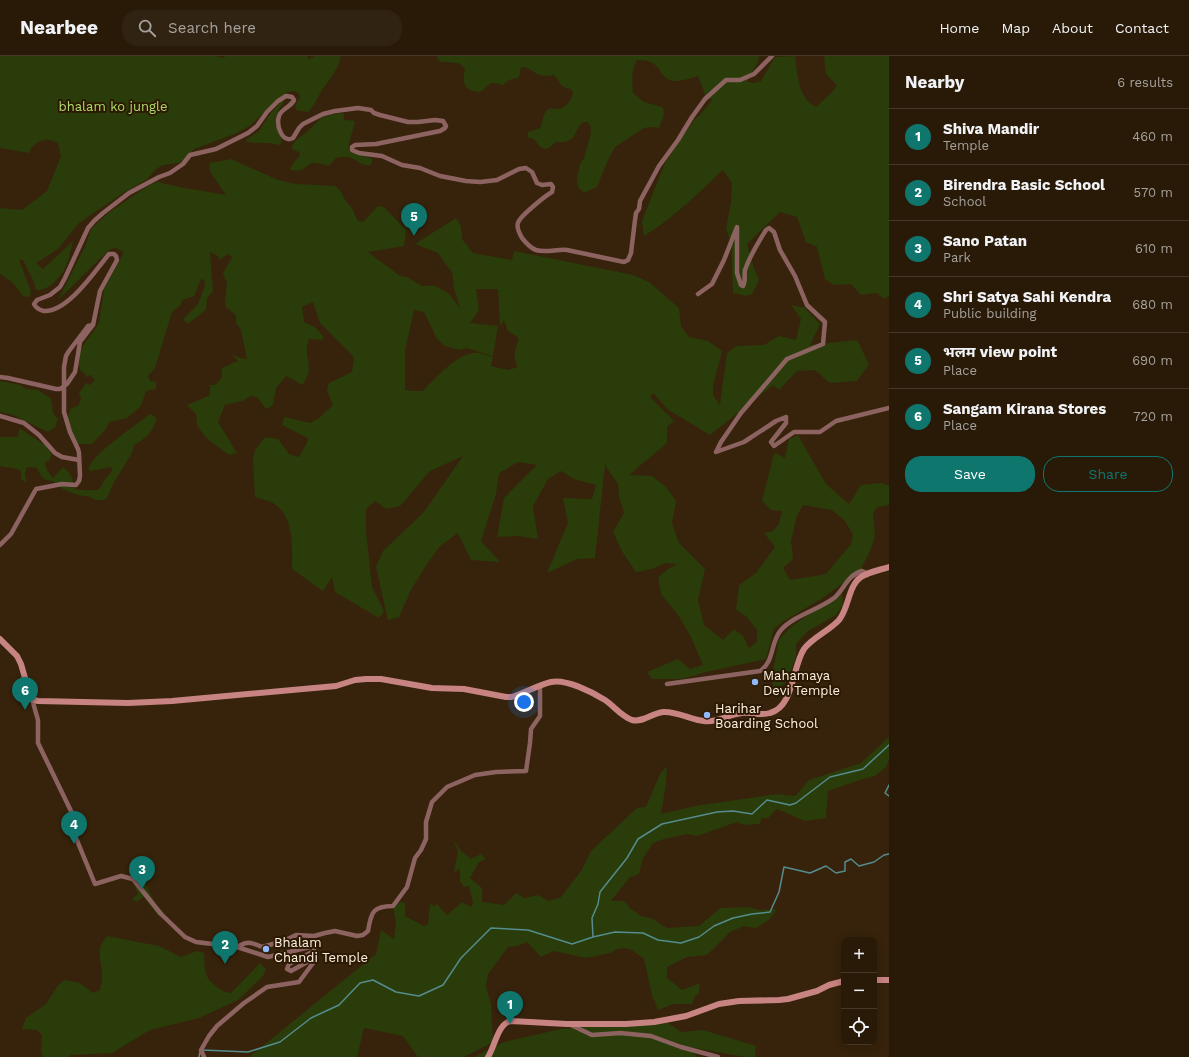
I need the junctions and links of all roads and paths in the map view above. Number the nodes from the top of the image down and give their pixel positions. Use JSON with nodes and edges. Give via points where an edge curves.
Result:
{"nodes":[{"id":1,"x":772,"y":56,"type":"edge"},
{"id":2,"x":698,"y":294,"type":"dead end"},
{"id":3,"x":93,"y":325,"type":"junction"},
{"id":4,"x":0,"y":377,"type":"edge"},
{"id":5,"x":64,"y":387,"type":"junction"},
{"id":6,"x":889,"y":408,"type":"edge"},
{"id":7,"x":0,"y":416,"type":"edge"},
{"id":8,"x":79,"y":460,"type":"junction"},
{"id":9,"x":0,"y":545,"type":"edge"},
{"id":10,"x":889,"y":567,"type":"edge"},
{"id":11,"x":867,"y":574,"type":"junction"},
{"id":12,"x":0,"y":639,"type":"edge"},
{"id":13,"x":667,"y":684,"type":"dead end"},
{"id":14,"x":540,"y":686,"type":"junction"},
{"id":15,"x":32,"y":700,"type":"junction"},
{"id":16,"x":237,"y":947,"type":"junction"},
{"id":17,"x":877,"y":980,"type":"edge"},
{"id":18,"x":889,"y":980,"type":"edge"},
{"id":19,"x":841,"y":982,"type":"edge"},
{"id":20,"x":567,"y":1024,"type":"junction"},
{"id":21,"x":204,"y":1057,"type":"edge"},
{"id":22,"x":488,"y":1057,"type":"edge"},
{"id":23,"x":718,"y":1057,"type":"edge"}],
"edges":[{"from":1,"to":3,"type":"street","via":[[754,74],[740,80],[726,80],[705,99],[692,117],[659,166],[640,201],[631,253],[624,262],[567,250],[532,248],[519,232],[518,221],[552,192],[554,187],[551,184],[537,183],[532,172],[526,168],[497,180],[466,181],[440,176],[420,168],[402,166],[382,156],[360,153],[353,151],[352,148],[355,145],[376,144],[440,131],[446,126],[443,121],[408,122],[362,108],[335,111],[303,124],[293,138],[288,140],[282,134],[278,117],[294,100],[292,97],[284,97],[248,133],[216,149],[190,155],[183,164],[170,173],[159,176],[129,193],[89,226],[63,283],[50,295],[37,300],[34,305],[47,311],[65,303],[79,291],[109,254],[114,254],[117,260],[100,291]]},
{"from":2,"to":6,"type":"street","via":[[712,284],[737,227],[737,273],[740,285],[744,286],[745,272],[752,251],[769,228],[774,232],[807,305],[825,322],[823,344],[787,359],[741,413],[716,452],[744,442],[786,417],[786,423],[771,442],[774,446],[794,432],[820,432],[836,421]]},
{"from":3,"to":5,"type":"street","via":[[80,342],[75,372]]},
{"from":3,"to":5,"type":"street","via":[[88,326],[66,356]]},
{"from":4,"to":5,"type":"street","via":[[52,389]]},
{"from":5,"to":8,"type":"street","via":[[64,412],[78,449]]},
{"from":7,"to":8,"type":"street","via":[[24,423],[62,458]]},
{"from":8,"to":9,"type":"street","via":[[79,482],[76,485],[62,484],[36,489],[11,534]]},
{"from":10,"to":11,"type":"main road"},
{"from":11,"to":13,"type":"street","via":[[862,571],[856,573],[835,598],[781,629],[774,640],[771,658],[764,668]]},
{"from":11,"to":14,"type":"main road","via":[[853,587],[838,621],[804,649],[788,696],[777,710],[770,713],[742,713],[706,722],[663,712],[640,721],[626,717],[606,701],[572,684],[554,682]]},
{"from":12,"to":15,"type":"main road","via":[[17,656]]},
{"from":14,"to":15,"type":"main road","via":[[516,696],[506,697],[464,689],[432,688],[381,679],[366,679],[336,686],[172,701],[128,703]]},
{"from":14,"to":16,"type":"street","via":[[540,716],[531,729],[526,771],[475,775],[447,787],[432,802],[426,822],[426,839],[415,858],[407,886],[393,906],[376,909],[370,917],[368,931],[357,936],[335,931],[325,932],[314,936],[296,936],[262,947],[250,942]]},
{"from":15,"to":16,"type":"street","via":[[38,720],[38,743],[71,811],[76,838],[95,884],[121,876],[133,879],[161,914],[185,937],[196,942]]},
{"from":16,"to":21,"type":"street","via":[[268,957],[314,946],[314,951],[289,964],[287,969],[291,971],[309,961],[313,963],[299,982],[266,987],[217,1026],[201,1050]]},
{"from":17,"to":18,"type":"main road"},
{"from":19,"to":20,"type":"main road","via":[[788,999],[719,1004],[686,1016],[654,1022]]},
{"from":20,"to":22,"type":"main road","via":[[516,1020],[506,1022]]},
{"from":20,"to":23,"type":"street","via":[[592,1035],[620,1033],[651,1036]]}]}
